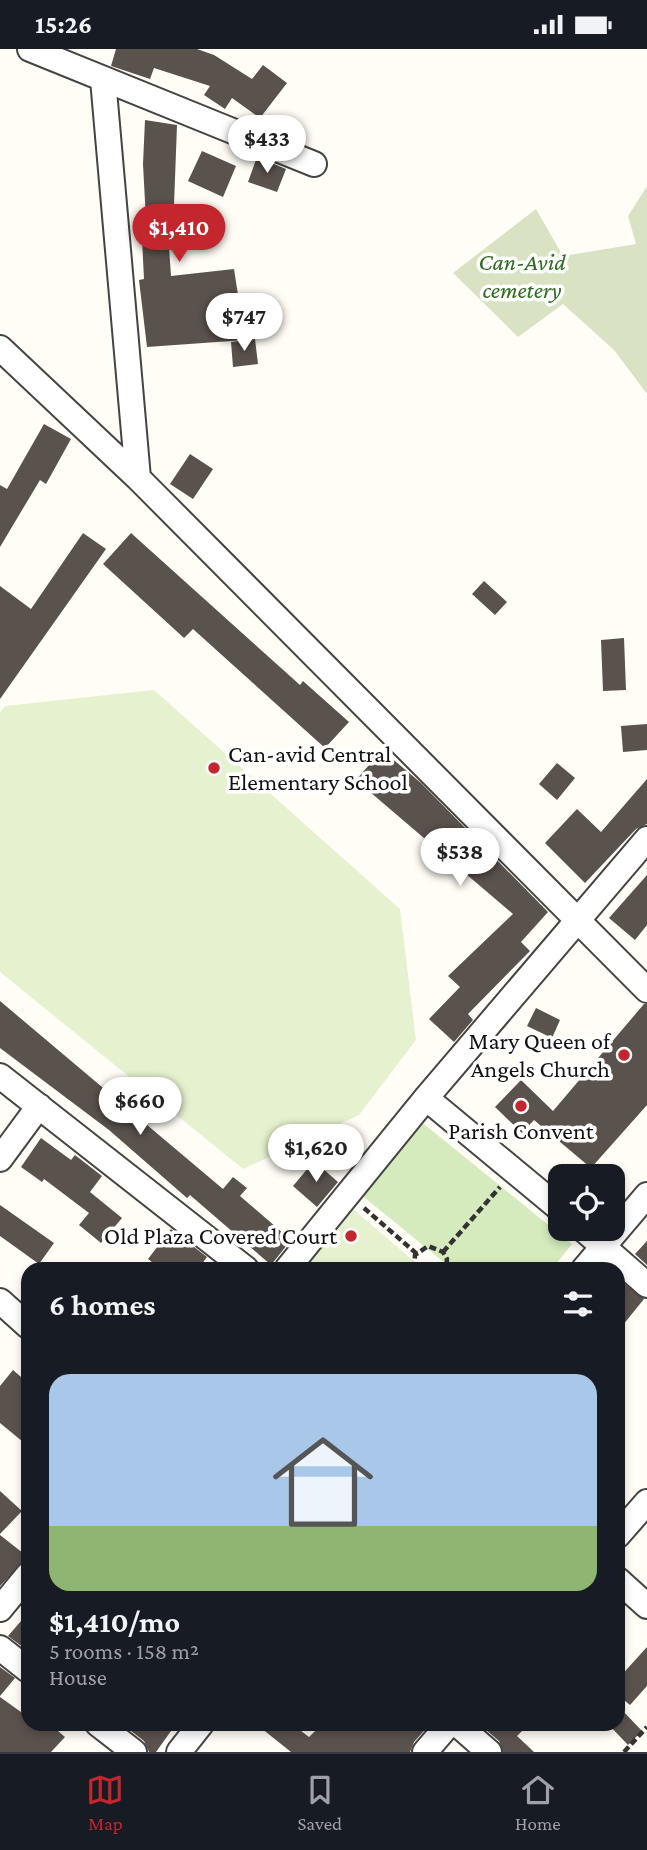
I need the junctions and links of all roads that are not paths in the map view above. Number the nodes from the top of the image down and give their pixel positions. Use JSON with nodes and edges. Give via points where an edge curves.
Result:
{"nodes":[{"id":1,"x":30,"y":49,"type":"edge"},
{"id":2,"x":103,"y":79,"type":"junction"},
{"id":3,"x":314,"y":164,"type":"dead end"},
{"id":4,"x":0,"y":348,"type":"edge"},
{"id":5,"x":138,"y":478,"type":"junction"},
{"id":6,"x":647,"y":839,"type":"edge"},
{"id":7,"x":575,"y":920,"type":"junction"},
{"id":8,"x":647,"y":990,"type":"edge"},
{"id":9,"x":0,"y":1076,"type":"edge"},
{"id":10,"x":426,"y":1098,"type":"junction"},
{"id":11,"x":39,"y":1106,"type":"junction"},
{"id":12,"x":0,"y":1159,"type":"edge"},
{"id":13,"x":647,"y":1195,"type":"edge"},
{"id":14,"x":548,"y":1199,"type":"edge"},
{"id":15,"x":599,"y":1241,"type":"edge"},
{"id":16,"x":604,"y":1245,"type":"junction"},
{"id":17,"x":237,"y":1262,"type":"edge"},
{"id":18,"x":293,"y":1262,"type":"edge"},
{"id":19,"x":590,"y":1262,"type":"edge"},
{"id":20,"x":622,"y":1262,"type":"edge"},
{"id":21,"x":625,"y":1265,"type":"edge"},
{"id":22,"x":647,"y":1285,"type":"edge"},
{"id":23,"x":0,"y":1301,"type":"edge"},
{"id":24,"x":21,"y":1320,"type":"edge"},
{"id":25,"x":647,"y":1502,"type":"edge"},
{"id":26,"x":625,"y":1527,"type":"edge"},
{"id":27,"x":21,"y":1584,"type":"edge"},
{"id":28,"x":625,"y":1586,"type":"edge"},
{"id":29,"x":647,"y":1606,"type":"edge"},
{"id":30,"x":0,"y":1609,"type":"edge"},
{"id":31,"x":0,"y":1648,"type":"edge"},
{"id":32,"x":21,"y":1664,"type":"edge"},
{"id":33,"x":107,"y":1731,"type":"edge"},
{"id":34,"x":196,"y":1731,"type":"edge"},
{"id":35,"x":443,"y":1731,"type":"edge"},
{"id":36,"x":465,"y":1731,"type":"edge"},
{"id":37,"x":134,"y":1752,"type":"edge"},
{"id":38,"x":179,"y":1752,"type":"edge"},
{"id":39,"x":425,"y":1752,"type":"edge"},
{"id":40,"x":489,"y":1752,"type":"edge"}],
"edges":[{"from":1,"to":2,"type":"street"},
{"from":2,"to":3,"type":"street"},
{"from":2,"to":5,"type":"street"},
{"from":4,"to":5,"type":"street"},
{"from":5,"to":7,"type":"street"},
{"from":6,"to":7,"type":"street"},
{"from":7,"to":8,"type":"street"},
{"from":7,"to":10,"type":"street"},
{"from":9,"to":11,"type":"street"},
{"from":10,"to":14,"type":"street"},
{"from":10,"to":18,"type":"street"},
{"from":11,"to":12,"type":"street"},
{"from":11,"to":17,"type":"street"},
{"from":13,"to":16,"type":"street"},
{"from":15,"to":16,"type":"street"},
{"from":16,"to":19,"type":"street"},
{"from":16,"to":20,"type":"street"},
{"from":21,"to":22,"type":"street"},
{"from":23,"to":24,"type":"street"},
{"from":25,"to":26,"type":"street"},
{"from":27,"to":30,"type":"street"},
{"from":28,"to":29,"type":"street"},
{"from":31,"to":32,"type":"street"},
{"from":33,"to":37,"type":"street"},
{"from":34,"to":38,"type":"street"},
{"from":35,"to":39,"type":"street"},
{"from":36,"to":40,"type":"street"}]}
